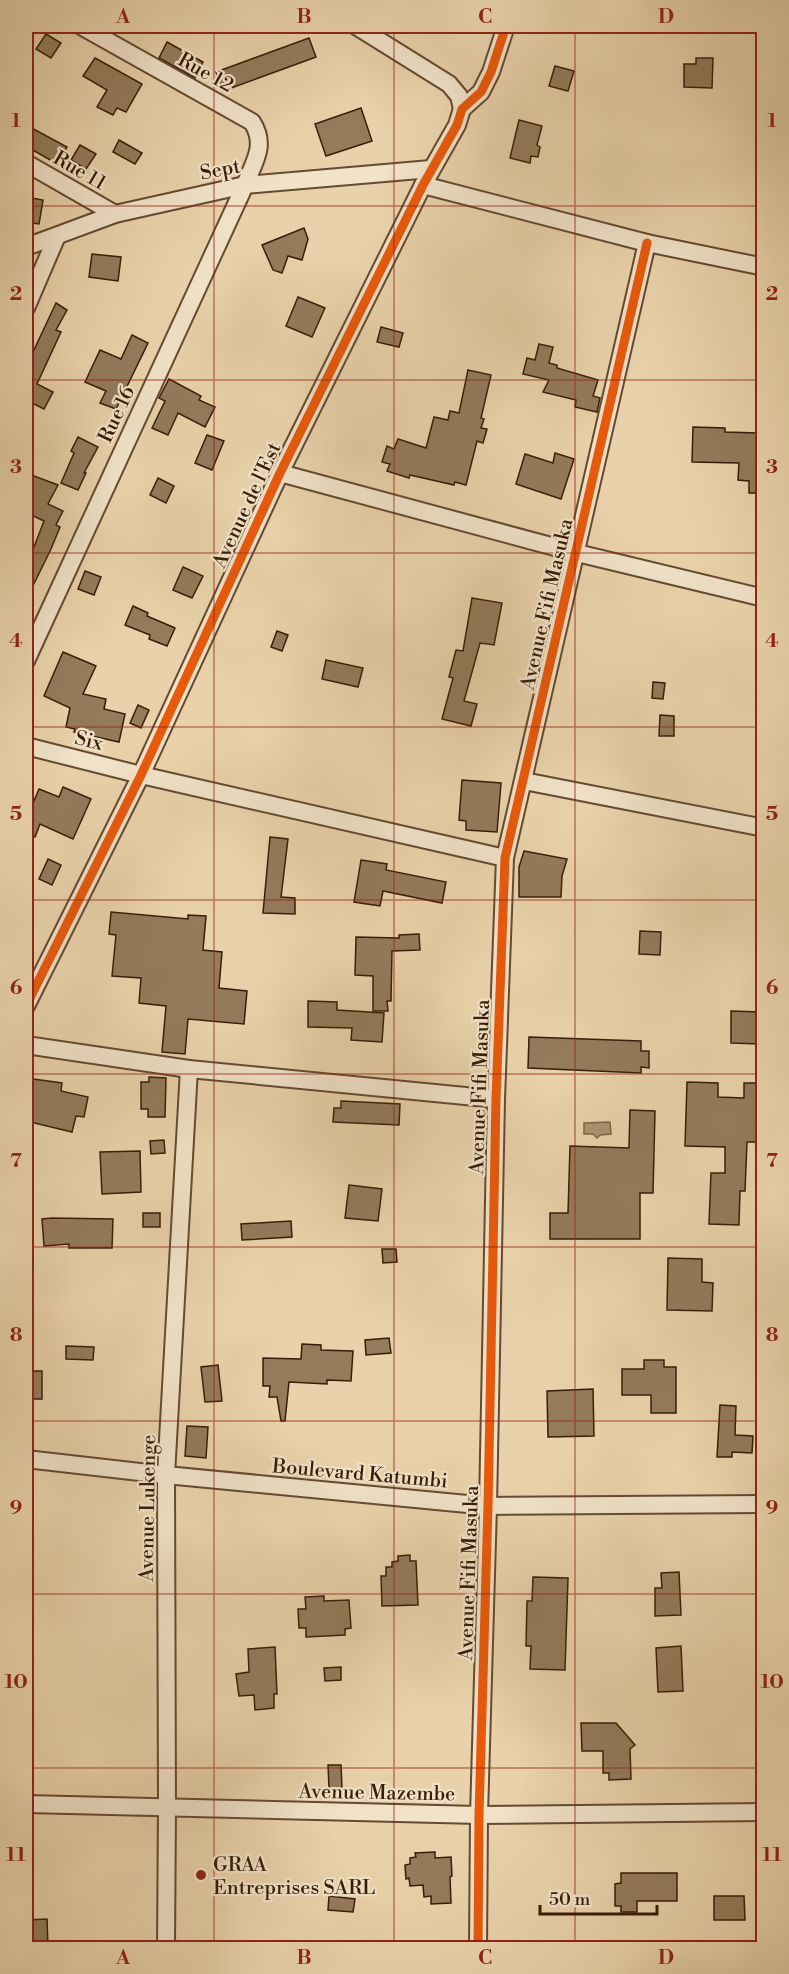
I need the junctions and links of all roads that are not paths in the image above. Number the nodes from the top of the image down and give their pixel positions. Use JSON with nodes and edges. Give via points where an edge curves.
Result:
{"nodes":[{"id":1,"x":81,"y":26,"type":"edge"},
{"id":2,"x":356,"y":26,"type":"edge"},
{"id":3,"x":506,"y":26,"type":"edge"},
{"id":4,"x":462,"y":109,"type":"junction"},
{"id":5,"x":26,"y":163,"type":"edge"},
{"id":6,"x":431,"y":169,"type":"junction"},
{"id":7,"x":245,"y":185,"type":"junction"},
{"id":8,"x":423,"y":185,"type":"junction"},
{"id":9,"x":115,"y":214,"type":"junction"},
{"id":10,"x":57,"y":236,"type":"junction"},
{"id":11,"x":647,"y":243,"type":"junction"},
{"id":12,"x":26,"y":247,"type":"edge"},
{"id":13,"x":764,"y":267,"type":"edge"},
{"id":14,"x":26,"y":308,"type":"edge"},
{"id":15,"x":280,"y":473,"type":"junction"},
{"id":16,"x":577,"y":553,"type":"junction"},
{"id":17,"x":764,"y":598,"type":"edge"},
{"id":18,"x":26,"y":661,"type":"edge"},
{"id":19,"x":26,"y":746,"type":"edge"},
{"id":20,"x":141,"y":775,"type":"junction"},
{"id":21,"x":524,"y":781,"type":"junction"},
{"id":22,"x":764,"y":828,"type":"edge"},
{"id":23,"x":505,"y":858,"type":"junction"},
{"id":24,"x":26,"y":1006,"type":"edge"},
{"id":25,"x":26,"y":1044,"type":"edge"},
{"id":26,"x":189,"y":1069,"type":"junction"},
{"id":27,"x":495,"y":1099,"type":"junction"},
{"id":28,"x":26,"y":1459,"type":"edge"},
{"id":29,"x":166,"y":1475,"type":"junction"},
{"id":30,"x":764,"y":1504,"type":"edge"},
{"id":31,"x":488,"y":1506,"type":"junction"},
{"id":32,"x":26,"y":1804,"type":"edge"},
{"id":33,"x":167,"y":1807,"type":"junction"},
{"id":34,"x":764,"y":1812,"type":"edge"},
{"id":35,"x":479,"y":1815,"type":"junction"},
{"id":36,"x":166,"y":1948,"type":"edge"},
{"id":37,"x":478,"y":1948,"type":"edge"}],
"edges":[{"from":1,"to":7,"type":"street","name":"Rue 12","via":[[252,122],[260,140],[259,150]]},
{"from":2,"to":4,"type":"street","via":[[449,84],[459,96]]},
{"from":3,"to":4,"type":"street","name":"Avenue de l'Est","via":[[481,92]]},
{"from":4,"to":6,"type":"street","name":"Avenue de l'Est"},
{"from":5,"to":9,"type":"street","name":"Rue 11"},
{"from":6,"to":7,"type":"street","name":"Sept"},
{"from":6,"to":8,"type":"street","name":"Avenue de l'Est"},
{"from":7,"to":9,"type":"street","name":"Sept"},
{"from":7,"to":18,"type":"street","name":"Rue 16"},
{"from":8,"to":11,"type":"street"},
{"from":8,"to":15,"type":"street","name":"Avenue de l'Est"},
{"from":9,"to":10,"type":"street","name":"Sept"},
{"from":10,"to":12,"type":"street","name":"Sept"},
{"from":10,"to":14,"type":"street"},
{"from":11,"to":13,"type":"street"},
{"from":11,"to":16,"type":"street","name":"Avenue Fifi Masuka"},
{"from":15,"to":16,"type":"street"},
{"from":15,"to":20,"type":"street","name":"Avenue de l'Est"},
{"from":16,"to":17,"type":"street"},
{"from":16,"to":21,"type":"street","name":"Avenue Fifi Masuka"},
{"from":19,"to":20,"type":"street","name":"Six"},
{"from":20,"to":23,"type":"street","name":"Six"},
{"from":20,"to":24,"type":"street","name":"Avenue de l'Est"},
{"from":21,"to":22,"type":"street"},
{"from":21,"to":23,"type":"street","name":"Avenue Fifi Masuka"},
{"from":23,"to":27,"type":"street","name":"Avenue Fifi Masuka"},
{"from":25,"to":26,"type":"street"},
{"from":26,"to":27,"type":"street"},
{"from":26,"to":29,"type":"street","name":"Avenue Lukenge"},
{"from":27,"to":31,"type":"street","name":"Avenue Fifi Masuka"},
{"from":28,"to":29,"type":"street","name":"Boulevard Katumbi"},
{"from":29,"to":31,"type":"street","name":"Boulevard Katumbi"},
{"from":29,"to":33,"type":"street","name":"Avenue Lukenge"},
{"from":30,"to":31,"type":"street","name":"Boulevard Katumbi"},
{"from":31,"to":35,"type":"street","name":"Avenue Fifi Masuka"},
{"from":32,"to":33,"type":"street","name":"Avenue Mazembe"},
{"from":33,"to":35,"type":"street","name":"Avenue Mazembe"},
{"from":33,"to":36,"type":"street","name":"Avenue Lukenge"},
{"from":34,"to":35,"type":"street","name":"Avenue Mazembe"},
{"from":35,"to":37,"type":"street","name":"Avenue Fifi Masuka"}]}
